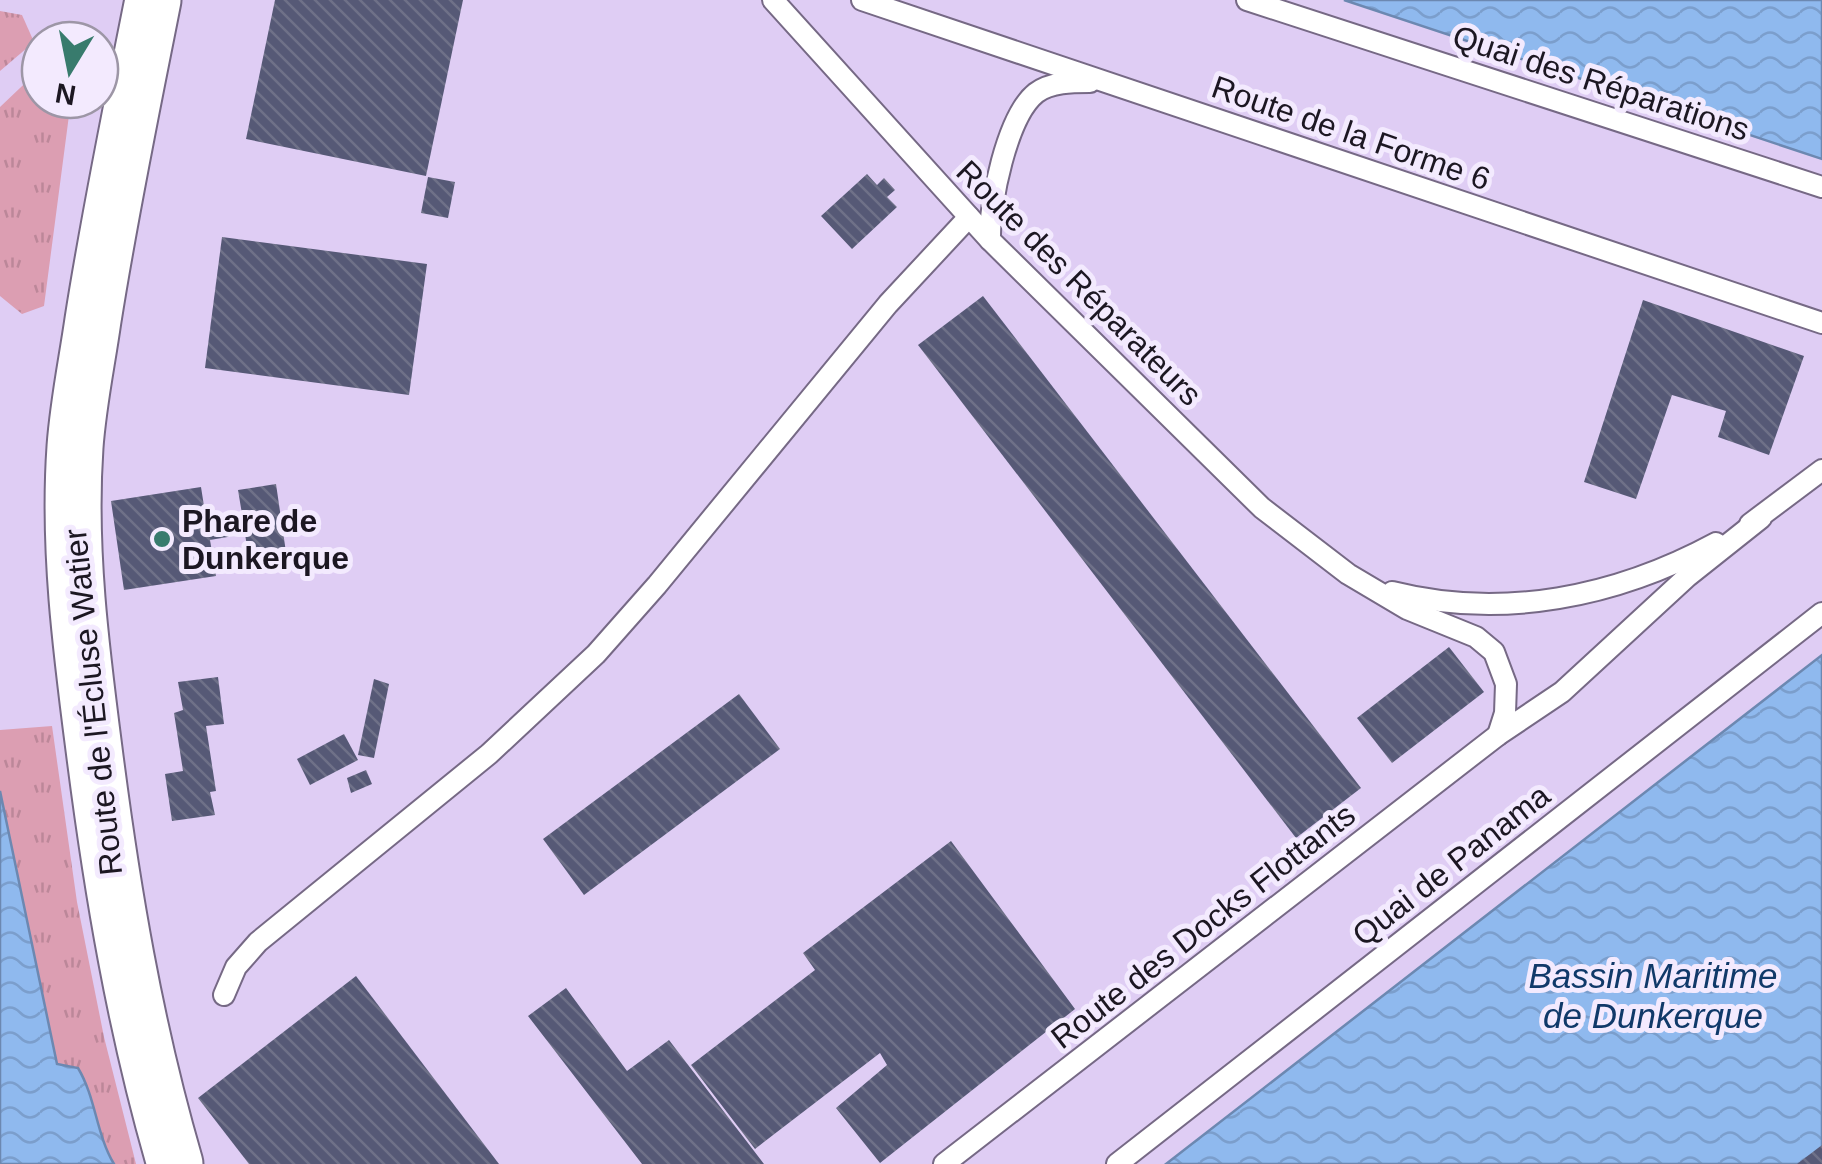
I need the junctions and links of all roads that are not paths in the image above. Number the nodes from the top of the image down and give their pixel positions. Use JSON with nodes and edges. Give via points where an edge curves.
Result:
{"nodes":[{"id":1,"x":132,"y":0,"type":"edge"},
{"id":2,"x":154,"y":0,"type":"edge"},
{"id":3,"x":773,"y":0,"type":"edge"},
{"id":4,"x":862,"y":0,"type":"edge"},
{"id":5,"x":1248,"y":0,"type":"edge"},
{"id":6,"x":1106,"y":82,"type":"junction"},
{"id":7,"x":1822,"y":187,"type":"edge"},
{"id":8,"x":969,"y":217,"type":"junction"},
{"id":9,"x":106,"y":234,"type":"junction"},
{"id":10,"x":990,"y":240,"type":"junction"},
{"id":11,"x":1822,"y":323,"type":"edge"},
{"id":12,"x":1822,"y":470,"type":"edge"},
{"id":13,"x":1761,"y":518,"type":"junction"},
{"id":14,"x":1366,"y":585,"type":"junction"},
{"id":15,"x":1822,"y":613,"type":"edge"},
{"id":16,"x":1498,"y":735,"type":"junction"},
{"id":17,"x":224,"y":995,"type":"dead end"},
{"id":18,"x":175,"y":1164,"type":"edge"},
{"id":19,"x":944,"y":1164,"type":"edge"},
{"id":20,"x":1117,"y":1164,"type":"edge"}],
"edges":[{"from":1,"to":9,"type":"street","name":"Route de l'Écluse Watier"},
{"from":2,"to":9,"type":"street","name":"Route de l'Écluse Watier"},
{"from":3,"to":8,"type":"lane","name":"Route des Réparateurs"},
{"from":4,"to":6,"type":"lane","name":"Route de la Forme 6"},
{"from":5,"to":7,"type":"lane","name":"Quai des Réparations"},
{"from":6,"to":10,"type":"lane","via":[[1049,87],[1028,102],[993,190]]},
{"from":6,"to":11,"type":"lane","name":"Route de la Forme 6"},
{"from":8,"to":10,"type":"lane","name":"Route des Réparateurs"},
{"from":8,"to":17,"type":"lane","via":[[888,304],[596,654],[489,754],[258,942]]},
{"from":9,"to":18,"type":"street","name":"Route de l'Écluse Watier","via":[[76,445],[76,577],[121,938]]},
{"from":10,"to":14,"type":"lane","name":"Route des Réparateurs","via":[[1262,508]]},
{"from":12,"to":13,"type":"lane"},
{"from":13,"to":14,"type":"lane","via":[[1654,572],[1569,598],[1467,604]]},
{"from":13,"to":16,"type":"lane","name":"Route des Docks Flottants","via":[[1562,692]]},
{"from":14,"to":16,"type":"lane","name":"Route des Réparateurs","via":[[1494,652],[1506,684]]},
{"from":15,"to":20,"type":"lane","name":"Quai de Panama"},
{"from":16,"to":19,"type":"lane","name":"Route des Docks Flottants"}]}
